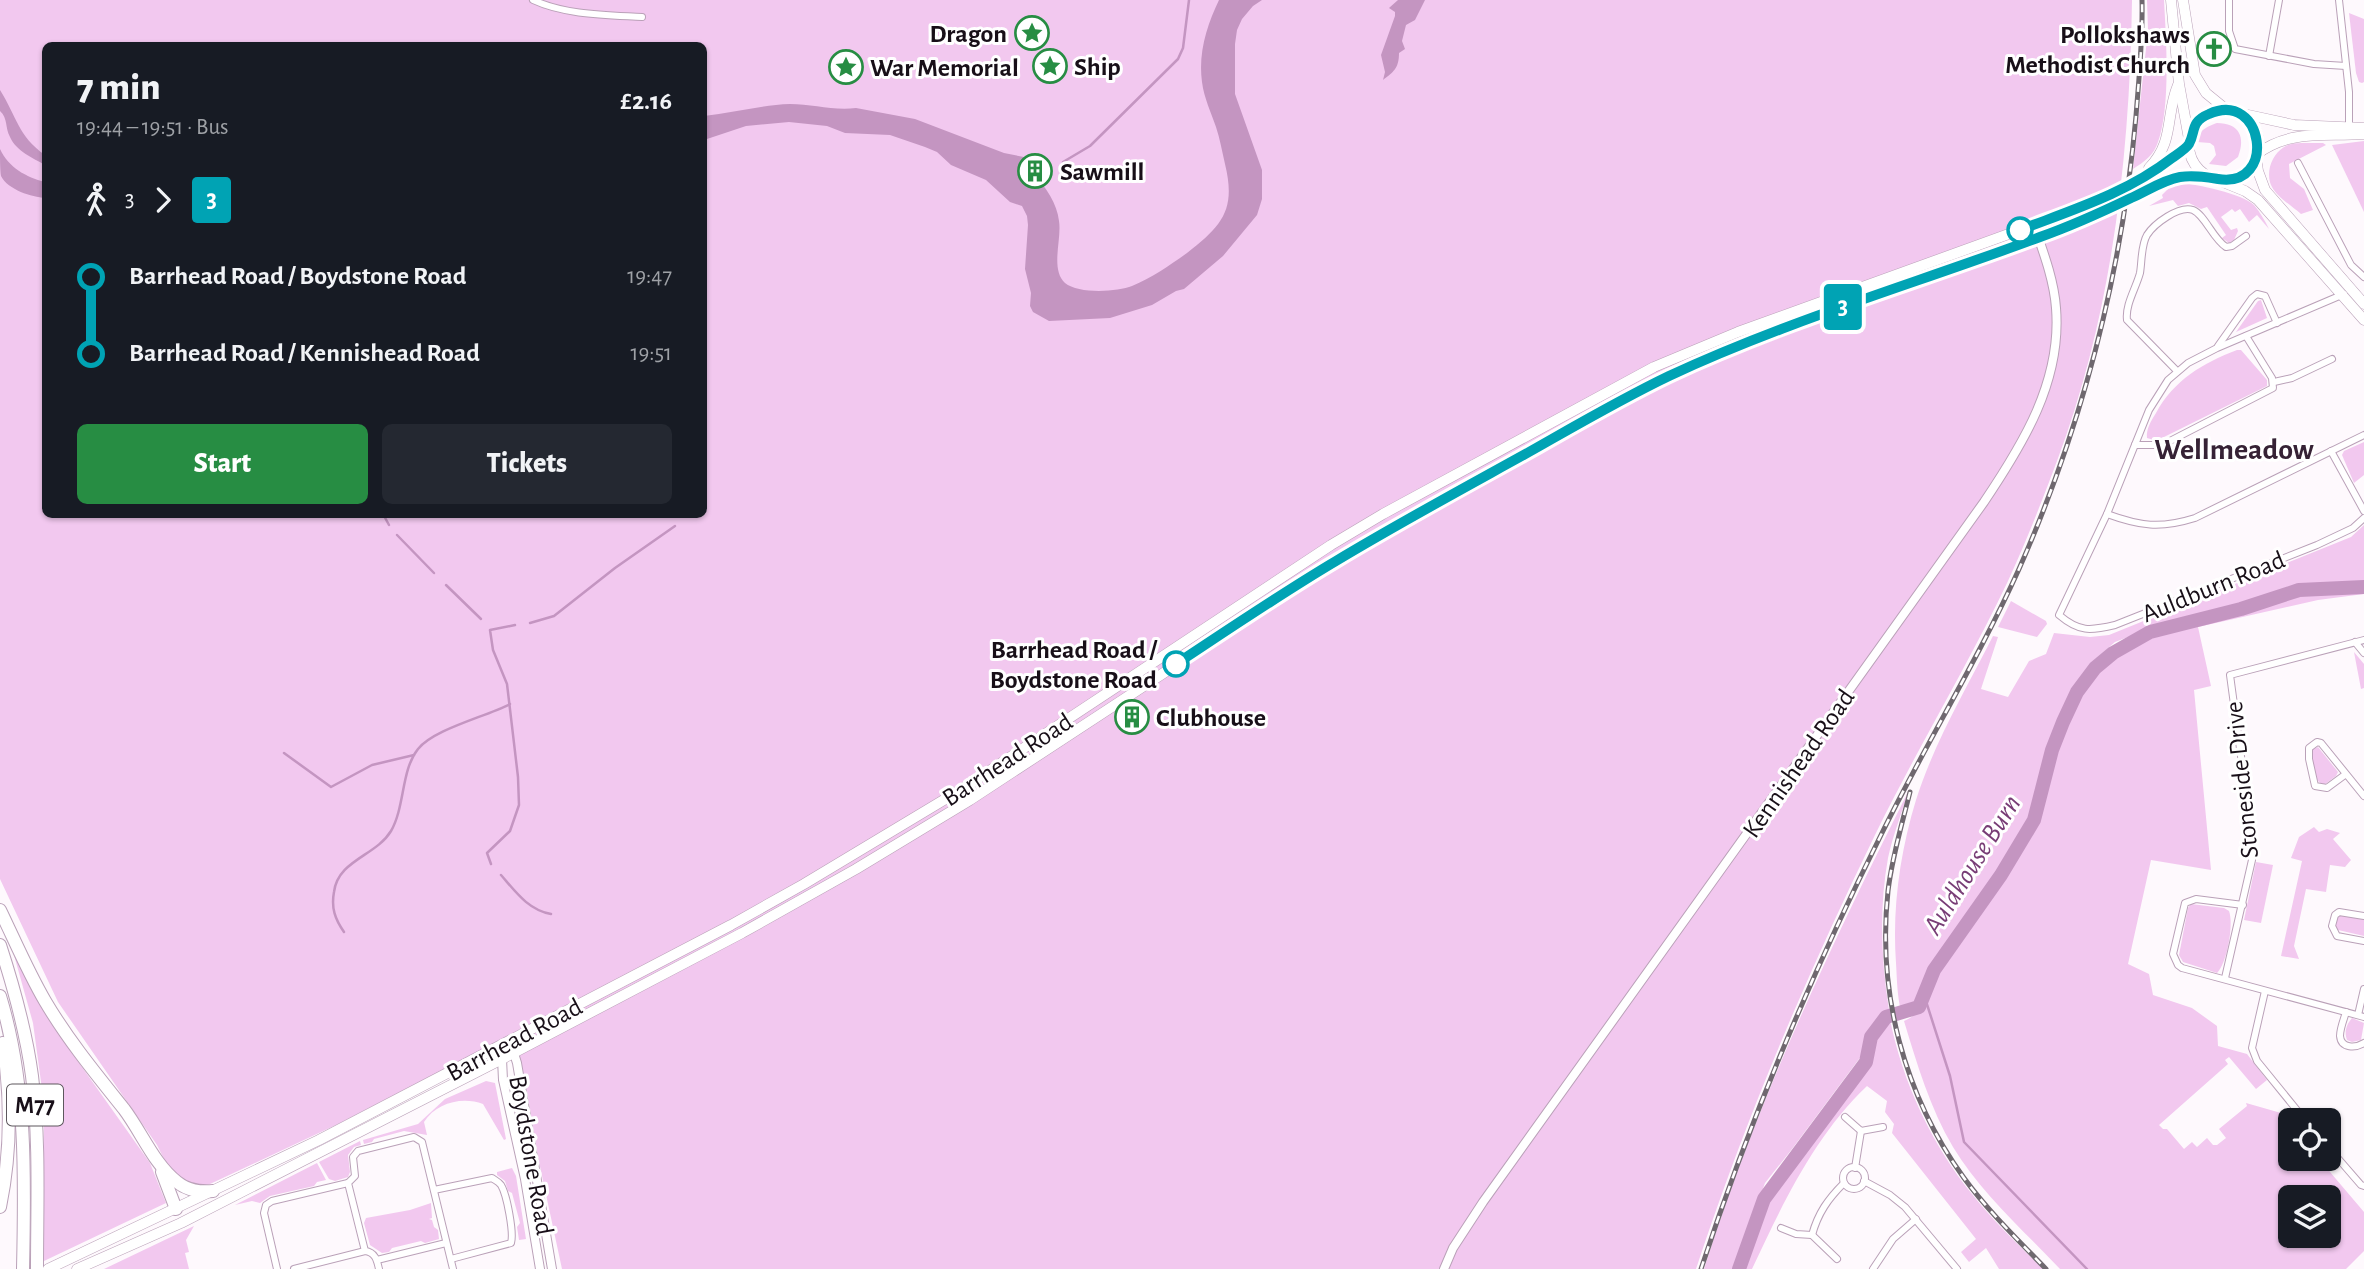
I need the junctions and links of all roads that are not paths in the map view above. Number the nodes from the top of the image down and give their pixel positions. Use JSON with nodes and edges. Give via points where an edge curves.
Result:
{"nodes":[{"id":1,"x":533,"y":0,"type":"edge"},
{"id":2,"x":2171,"y":0,"type":"edge"},
{"id":3,"x":2183,"y":0,"type":"edge"},
{"id":4,"x":2229,"y":0,"type":"edge"},
{"id":5,"x":2279,"y":0,"type":"edge"},
{"id":6,"x":2339,"y":0,"type":"edge"},
{"id":7,"x":642,"y":17,"type":"dead end"},
{"id":8,"x":2269,"y":55,"type":"junction"},
{"id":9,"x":2346,"y":66,"type":"junction"},
{"id":10,"x":2179,"y":83,"type":"junction"},
{"id":11,"x":2231,"y":112,"type":"junction"},
{"id":12,"x":2364,"y":128,"type":"edge"},
{"id":13,"x":2349,"y":131,"type":"junction"},
{"id":14,"x":2364,"y":134,"type":"edge"},
{"id":15,"x":2189,"y":142,"type":"junction"},
{"id":16,"x":2257,"y":155,"type":"junction"},
{"id":17,"x":2298,"y":163,"type":"dead end"},
{"id":18,"x":2210,"y":177,"type":"junction"},
{"id":19,"x":2139,"y":178,"type":"junction"},
{"id":20,"x":2034,"y":225,"type":"junction"},
{"id":21,"x":2246,"y":236,"type":"dead end"},
{"id":22,"x":2038,"y":238,"type":"junction"},
{"id":23,"x":1930,"y":263,"type":"junction"},
{"id":24,"x":1935,"y":274,"type":"junction"},
{"id":25,"x":2364,"y":277,"type":"edge"},
{"id":26,"x":2346,"y":292,"type":"junction"},
{"id":27,"x":2364,"y":304,"type":"edge"},
{"id":28,"x":2364,"y":320,"type":"edge"},
{"id":29,"x":2277,"y":323,"type":"junction"},
{"id":30,"x":2246,"y":336,"type":"junction"},
{"id":31,"x":2217,"y":348,"type":"junction"},
{"id":32,"x":2332,"y":359,"type":"dead end"},
{"id":33,"x":2177,"y":371,"type":"junction"},
{"id":34,"x":2274,"y":382,"type":"junction"},
{"id":35,"x":1572,"y":412,"type":"junction"},
{"id":36,"x":1578,"y":425,"type":"junction"},
{"id":37,"x":2364,"y":435,"type":"edge"},
{"id":38,"x":2135,"y":445,"type":"junction"},
{"id":39,"x":2331,"y":451,"type":"junction"},
{"id":40,"x":2364,"y":511,"type":"edge"},
{"id":41,"x":2107,"y":514,"type":"junction"},
{"id":42,"x":2364,"y":519,"type":"edge"},
{"id":43,"x":2364,"y":640,"type":"edge"},
{"id":44,"x":2355,"y":642,"type":"junction"},
{"id":45,"x":2364,"y":653,"type":"edge"},
{"id":46,"x":2346,"y":774,"type":"junction"},
{"id":47,"x":2364,"y":796,"type":"edge"},
{"id":48,"x":2243,"y":905,"type":"junction"},
{"id":49,"x":0,"y":910,"type":"edge"},
{"id":50,"x":2364,"y":916,"type":"edge"},
{"id":51,"x":2364,"y":941,"type":"edge"},
{"id":52,"x":0,"y":945,"type":"edge"},
{"id":53,"x":2225,"y":978,"type":"junction"},
{"id":54,"x":621,"y":982,"type":"junction"},
{"id":55,"x":2364,"y":989,"type":"edge"},
{"id":56,"x":2265,"y":991,"type":"junction"},
{"id":57,"x":627,"y":993,"type":"junction"},
{"id":58,"x":0,"y":996,"type":"edge"},
{"id":59,"x":2346,"y":1012,"type":"junction"},
{"id":60,"x":2361,"y":1016,"type":"edge"},
{"id":61,"x":0,"y":1023,"type":"edge"},
{"id":62,"x":510,"y":1041,"type":"junction"},
{"id":63,"x":2364,"y":1043,"type":"edge"},
{"id":64,"x":497,"y":1048,"type":"junction"},
{"id":65,"x":515,"y":1053,"type":"junction"},
{"id":66,"x":502,"y":1059,"type":"junction"},
{"id":67,"x":2295,"y":1108,"type":"edge"},
{"id":68,"x":1845,"y":1117,"type":"dead end"},
{"id":69,"x":1883,"y":1127,"type":"dead end"},
{"id":70,"x":1861,"y":1131,"type":"junction"},
{"id":71,"x":158,"y":1161,"type":"junction"},
{"id":72,"x":2341,"y":1162,"type":"edge"},
{"id":73,"x":1855,"y":1168,"type":"junction"},
{"id":74,"x":1864,"y":1181,"type":"junction"},
{"id":75,"x":348,"y":1183,"type":"junction"},
{"id":76,"x":1844,"y":1183,"type":"junction"},
{"id":77,"x":2364,"y":1186,"type":"edge"},
{"id":78,"x":434,"y":1190,"type":"junction"},
{"id":79,"x":213,"y":1191,"type":"junction"},
{"id":80,"x":0,"y":1207,"type":"edge"},
{"id":81,"x":176,"y":1209,"type":"junction"},
{"id":82,"x":1916,"y":1219,"type":"junction"},
{"id":83,"x":181,"y":1223,"type":"junction"},
{"id":84,"x":1781,"y":1228,"type":"dead end"},
{"id":85,"x":1812,"y":1235,"type":"junction"},
{"id":86,"x":446,"y":1243,"type":"junction"},
{"id":87,"x":365,"y":1251,"type":"junction"},
{"id":88,"x":451,"y":1259,"type":"junction"},
{"id":89,"x":1837,"y":1259,"type":"dead end"},
{"id":90,"x":377,"y":1260,"type":"junction"},
{"id":91,"x":23,"y":1269,"type":"edge"},
{"id":92,"x":37,"y":1269,"type":"edge"},
{"id":93,"x":48,"y":1269,"type":"edge"},
{"id":94,"x":77,"y":1269,"type":"edge"},
{"id":95,"x":277,"y":1269,"type":"edge"},
{"id":96,"x":294,"y":1269,"type":"edge"},
{"id":97,"x":379,"y":1269,"type":"edge"},
{"id":98,"x":453,"y":1269,"type":"edge"},
{"id":99,"x":540,"y":1269,"type":"edge"},
{"id":100,"x":552,"y":1269,"type":"edge"},
{"id":101,"x":1444,"y":1269,"type":"edge"},
{"id":102,"x":1873,"y":1269,"type":"edge"},
{"id":103,"x":1957,"y":1269,"type":"edge"}],
"edges":[{"from":1,"to":7,"type":"street","via":[[546,6]]},
{"from":2,"to":10,"type":"main road"},
{"from":3,"to":11,"type":"main road","via":[[2195,75],[2206,93]]},
{"from":4,"to":8,"type":"street","via":[[2229,31],[2235,49]]},
{"from":5,"to":8,"type":"street"},
{"from":6,"to":9,"type":"street"},
{"from":8,"to":9,"type":"street"},
{"from":9,"to":13,"type":"street"},
{"from":10,"to":15,"type":"main road"},
{"from":10,"to":19,"type":"main road","via":[[2165,147]]},
{"from":11,"to":13,"type":"main road"},
{"from":11,"to":15,"type":"main road","via":[[2204,117]]},
{"from":11,"to":16,"type":"main road","via":[[2253,127]]},
{"from":12,"to":13,"type":"main road"},
{"from":13,"to":14,"type":"main road"},
{"from":13,"to":16,"type":"main road","via":[[2290,137]]},
{"from":15,"to":18,"type":"main road","via":[[2193,162]]},
{"from":15,"to":19,"type":"main road","name":"Barrhead Road"},
{"from":16,"to":18,"type":"main road","via":[[2239,176]]},
{"from":16,"to":26,"type":"main road","via":[[2265,190]]},
{"from":17,"to":25,"type":"street","via":[[2351,265]]},
{"from":18,"to":22,"type":"main road","name":"Barrhead Road","via":[[2166,181]]},
{"from":18,"to":26,"type":"main road","via":[[2258,200]]},
{"from":19,"to":20,"type":"main road","name":"Barrhead Road","via":[[2092,203]]},
{"from":20,"to":22,"type":"street","name":"Kennishead Road"},
{"from":20,"to":23,"type":"main road","name":"Barrhead Road"},
{"from":21,"to":33,"type":"street","via":[[2226,247],[2197,212],[2187,209],[2176,212],[2145,238],[2127,320]]},
{"from":22,"to":24,"type":"main road","name":"Barrhead Road"},
{"from":22,"to":101,"type":"street","name":"Kennishead Road","via":[[2055,301],[2053,358],[2037,412],[2012,460],[1483,1202]]},
{"from":23,"to":24,"type":"main road"},
{"from":23,"to":35,"type":"main road","name":"Barrhead Road","via":[[1688,352]]},
{"from":24,"to":36,"type":"main road","name":"Barrhead Road","via":[[1702,362]]},
{"from":26,"to":27,"type":"main road"},
{"from":26,"to":28,"type":"main road"},
{"from":26,"to":29,"type":"street"},
{"from":29,"to":30,"type":"street"},
{"from":29,"to":31,"type":"street","via":[[2265,296],[2257,294]]},
{"from":30,"to":31,"type":"street"},
{"from":30,"to":34,"type":"street"},
{"from":31,"to":33,"type":"street"},
{"from":32,"to":34,"type":"street"},
{"from":33,"to":38,"type":"street","via":[[2155,398]]},
{"from":34,"to":38,"type":"street","via":[[2270,390],[2170,441]]},
{"from":35,"to":36,"type":"main road"},
{"from":35,"to":54,"type":"main road","name":"Barrhead Road","via":[[1331,545],[892,833]]},
{"from":36,"to":57,"type":"main road","name":"Barrhead Road","via":[[1336,560],[888,850]]},
{"from":37,"to":39,"type":"street"},
{"from":38,"to":41,"type":"street"},
{"from":39,"to":40,"type":"street"},
{"from":39,"to":41,"type":"street","via":[[2179,523],[2146,525]]},
{"from":41,"to":42,"type":"street","name":"Auldburn Road","via":[[2059,615],[2077,628],[2115,625],[2317,545]]},
{"from":43,"to":44,"type":"street","name":"Stoneside Drive"},
{"from":44,"to":45,"type":"street"},
{"from":44,"to":48,"type":"street","name":"Stoneside Drive","via":[[2230,674],[2252,846]]},
{"from":46,"to":46,"type":"street","via":[[2328,788],[2315,786],[2309,748],[2321,743]]},
{"from":46,"to":47,"type":"street"},
{"from":48,"to":53,"type":"street","name":"Stoneside Drive"},
{"from":48,"to":53,"type":"street","via":[[2196,899],[2185,903],[2183,909],[2174,954],[2178,965]]},
{"from":49,"to":71,"type":"highway","via":[[55,1017]]},
{"from":50,"to":51,"type":"street","via":[[2339,912],[2332,926],[2337,936]]},
{"from":52,"to":92,"type":"highway","number":"M77","via":[[19,1008],[32,1078]]},
{"from":53,"to":56,"type":"street"},
{"from":54,"to":57,"type":"main road"},
{"from":54,"to":62,"type":"main road","name":"Barrhead Road"},
{"from":55,"to":60,"type":"street"},
{"from":56,"to":59,"type":"street"},
{"from":56,"to":67,"type":"street","via":[[2252,1048],[2257,1061]]},
{"from":57,"to":65,"type":"main road","name":"Barrhead Road"},
{"from":58,"to":91,"type":"highway","number":"M77","via":[[22,1127]]},
{"from":59,"to":60,"type":"street"},
{"from":59,"to":63,"type":"street","via":[[2342,1041],[2350,1047]]},
{"from":61,"to":80,"type":"highway","via":[[8,1132]]},
{"from":62,"to":64,"type":"main road","name":"Barrhead Road"},
{"from":62,"to":65,"type":"street","name":"Boydstone Road"},
{"from":64,"to":66,"type":"street","name":"Boydstone Road"},
{"from":64,"to":79,"type":"main road","name":"Barrhead Road"},
{"from":65,"to":66,"type":"main road","name":"Barrhead Road"},
{"from":65,"to":100,"type":"street","name":"Boydstone Road"},
{"from":66,"to":83,"type":"main road","name":"Barrhead Road"},
{"from":66,"to":99,"type":"street","name":"Boydstone Road"},
{"from":68,"to":70,"type":"street"},
{"from":69,"to":70,"type":"street"},
{"from":70,"to":73,"type":"street"},
{"from":71,"to":79,"type":"highway","via":[[186,1188]]},
{"from":71,"to":81,"type":"highway"},
{"from":72,"to":77,"type":"street"},
{"from":73,"to":74,"type":"street","via":[[1862,1171]]},
{"from":73,"to":76,"type":"street","via":[[1844,1173]]},
{"from":74,"to":76,"type":"street","via":[[1853,1189]]},
{"from":74,"to":82,"type":"street","via":[[1890,1195]]},
{"from":75,"to":78,"type":"street","via":[[355,1175],[353,1157],[358,1151],[414,1137],[422,1142]]},
{"from":75,"to":87,"type":"street"},
{"from":75,"to":95,"type":"street","via":[[266,1205]]},
{"from":76,"to":85,"type":"street","via":[[1825,1204]]},
{"from":78,"to":86,"type":"street"},
{"from":78,"to":88,"type":"street","via":[[492,1178],[505,1197],[511,1243]]},
{"from":79,"to":81,"type":"main road","name":"Barrhead Road"},
{"from":81,"to":83,"type":"main road"},
{"from":81,"to":93,"type":"main road","name":"Barrhead Road"},
{"from":82,"to":102,"type":"street","via":[[1892,1239]]},
{"from":82,"to":103,"type":"street"},
{"from":83,"to":94,"type":"main road","name":"Barrhead Road"},
{"from":84,"to":85,"type":"street"},
{"from":85,"to":89,"type":"street"},
{"from":86,"to":88,"type":"street"},
{"from":86,"to":90,"type":"street"},
{"from":87,"to":90,"type":"street"},
{"from":87,"to":96,"type":"street"},
{"from":88,"to":98,"type":"street"},
{"from":90,"to":97,"type":"street"}]}
